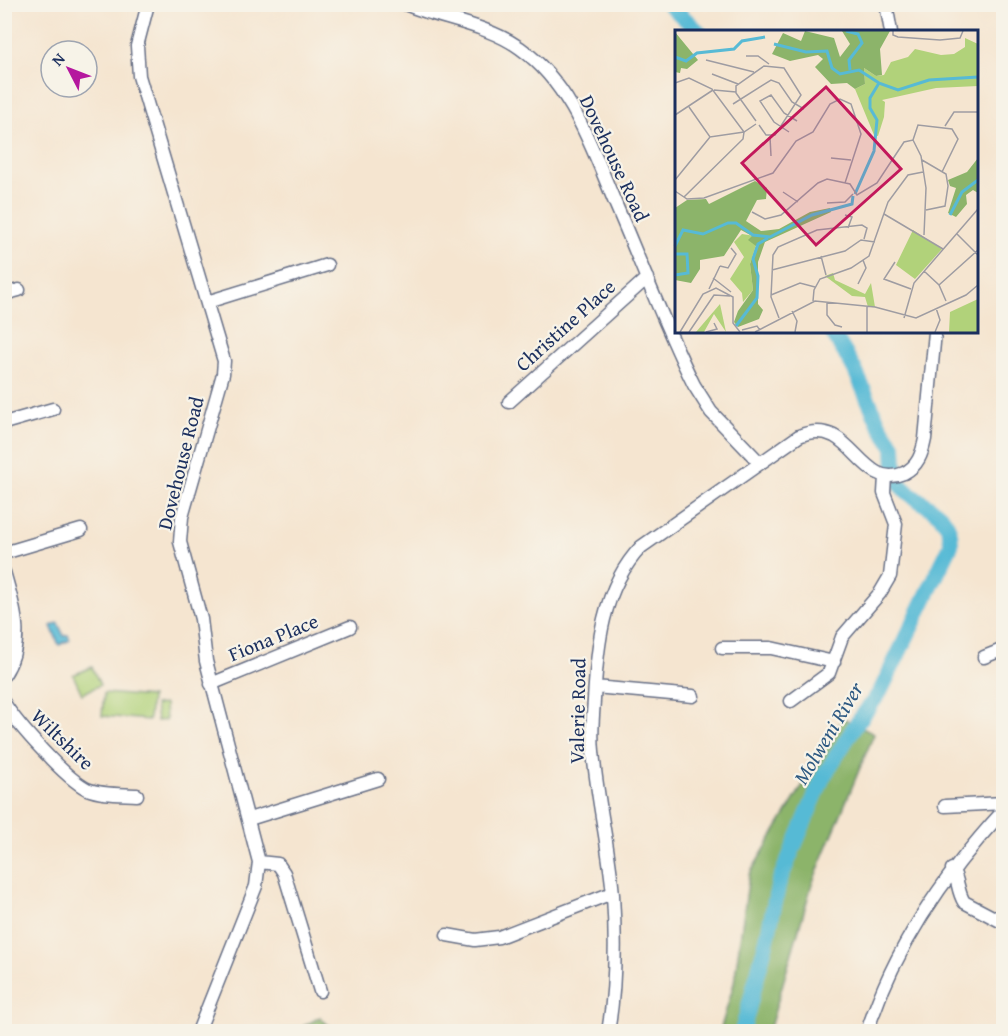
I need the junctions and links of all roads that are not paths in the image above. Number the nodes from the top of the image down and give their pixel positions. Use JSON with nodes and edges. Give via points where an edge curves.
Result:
{"nodes":[{"id":1,"x":148,"y":4,"type":"edge"},
{"id":2,"x":405,"y":4,"type":"edge"},
{"id":3,"x":886,"y":4,"type":"edge"},
{"id":4,"x":891,"y":30,"type":"edge"},
{"id":5,"x":327,"y":265,"type":"dead end"},
{"id":6,"x":647,"y":278,"type":"junction"},
{"id":7,"x":19,"y":290,"type":"dead end"},
{"id":8,"x":4,"y":294,"type":"edge"},
{"id":9,"x":207,"y":302,"type":"junction"},
{"id":10,"x":935,"y":333,"type":"edge"},
{"id":11,"x":509,"y":402,"type":"dead end"},
{"id":12,"x":53,"y":409,"type":"dead end"},
{"id":13,"x":4,"y":423,"type":"edge"},
{"id":14,"x":760,"y":463,"type":"junction"},
{"id":15,"x":885,"y":476,"type":"junction"},
{"id":16,"x":81,"y":530,"type":"dead end"},
{"id":17,"x":4,"y":552,"type":"edge"},
{"id":18,"x":4,"y":572,"type":"edge"},
{"id":19,"x":350,"y":627,"type":"dead end"},
{"id":20,"x":722,"y":648,"type":"dead end"},
{"id":21,"x":1004,"y":649,"type":"edge"},
{"id":22,"x":984,"y":657,"type":"dead end"},
{"id":23,"x":834,"y":662,"type":"junction"},
{"id":24,"x":4,"y":675,"type":"edge"},
{"id":25,"x":211,"y":684,"type":"junction"},
{"id":26,"x":595,"y":687,"type":"junction"},
{"id":27,"x":693,"y":696,"type":"dead end"},
{"id":28,"x":791,"y":701,"type":"dead end"},
{"id":29,"x":4,"y":703,"type":"edge"},
{"id":30,"x":378,"y":779,"type":"dead end"},
{"id":31,"x":137,"y":795,"type":"dead end"},
{"id":32,"x":1004,"y":803,"type":"edge"},
{"id":33,"x":945,"y":806,"type":"dead end"},
{"id":34,"x":1004,"y":810,"type":"edge"},
{"id":35,"x":249,"y":819,"type":"junction"},
{"id":36,"x":259,"y":861,"type":"junction"},
{"id":37,"x":952,"y":869,"type":"junction"},
{"id":38,"x":612,"y":893,"type":"junction"},
{"id":39,"x":1004,"y":923,"type":"edge"},
{"id":40,"x":447,"y":935,"type":"dead end"},
{"id":41,"x":320,"y":991,"type":"dead end"},
{"id":42,"x":198,"y":1032,"type":"edge"},
{"id":43,"x":608,"y":1032,"type":"edge"},
{"id":44,"x":867,"y":1032,"type":"edge"}],
"edges":[{"from":1,"to":9,"type":"street","name":"Dovehouse Road","via":[[138,46],[139,76]]},
{"from":2,"to":6,"type":"street","name":"Dovehouse Road","via":[[503,38],[546,70],[584,129]]},
{"from":3,"to":4,"type":"street"},
{"from":5,"to":9,"type":"street"},
{"from":6,"to":11,"type":"street","name":"Christine Place"},
{"from":6,"to":14,"type":"street","name":"Dovehouse Road","via":[[702,399]]},
{"from":7,"to":8,"type":"street"},
{"from":9,"to":25,"type":"street","name":"Dovehouse Road","via":[[224,366],[179,539],[199,610]]},
{"from":10,"to":15,"type":"street","via":[[921,456],[911,469]]},
{"from":12,"to":13,"type":"street"},
{"from":14,"to":15,"type":"street","name":"Valerie Road","via":[[799,436],[820,432],[837,438],[870,469]]},
{"from":14,"to":26,"type":"street","name":"Valerie Road","via":[[632,557],[603,620]]},
{"from":15,"to":23,"type":"street","via":[[884,494],[896,524],[890,576],[842,637]]},
{"from":16,"to":17,"type":"street"},
{"from":18,"to":24,"type":"street","via":[[18,635],[15,655]]},
{"from":19,"to":25,"type":"street","name":"Fiona Place"},
{"from":20,"to":23,"type":"street","via":[[771,648]]},
{"from":21,"to":22,"type":"street"},
{"from":23,"to":28,"type":"street","via":[[825,677]]},
{"from":25,"to":35,"type":"street","name":"Dovehouse Road"},
{"from":26,"to":27,"type":"street"},
{"from":26,"to":38,"type":"street","name":"Valerie Road","via":[[592,748]]},
{"from":29,"to":31,"type":"street","name":"Wiltshire","via":[[26,735],[84,787]]},
{"from":30,"to":35,"type":"street"},
{"from":32,"to":33,"type":"street"},
{"from":34,"to":37,"type":"street"},
{"from":35,"to":36,"type":"street","name":"Dovehouse Road"},
{"from":36,"to":41,"type":"street","via":[[278,864],[284,873]]},
{"from":36,"to":42,"type":"street","name":"Dovehouse Road","via":[[256,886]]},
{"from":37,"to":39,"type":"street","via":[[964,902]]},
{"from":37,"to":44,"type":"street","via":[[904,944]]},
{"from":38,"to":40,"type":"street","via":[[499,937],[475,940]]},
{"from":38,"to":43,"type":"street","name":"Valerie Road","via":[[615,960]]}]}
